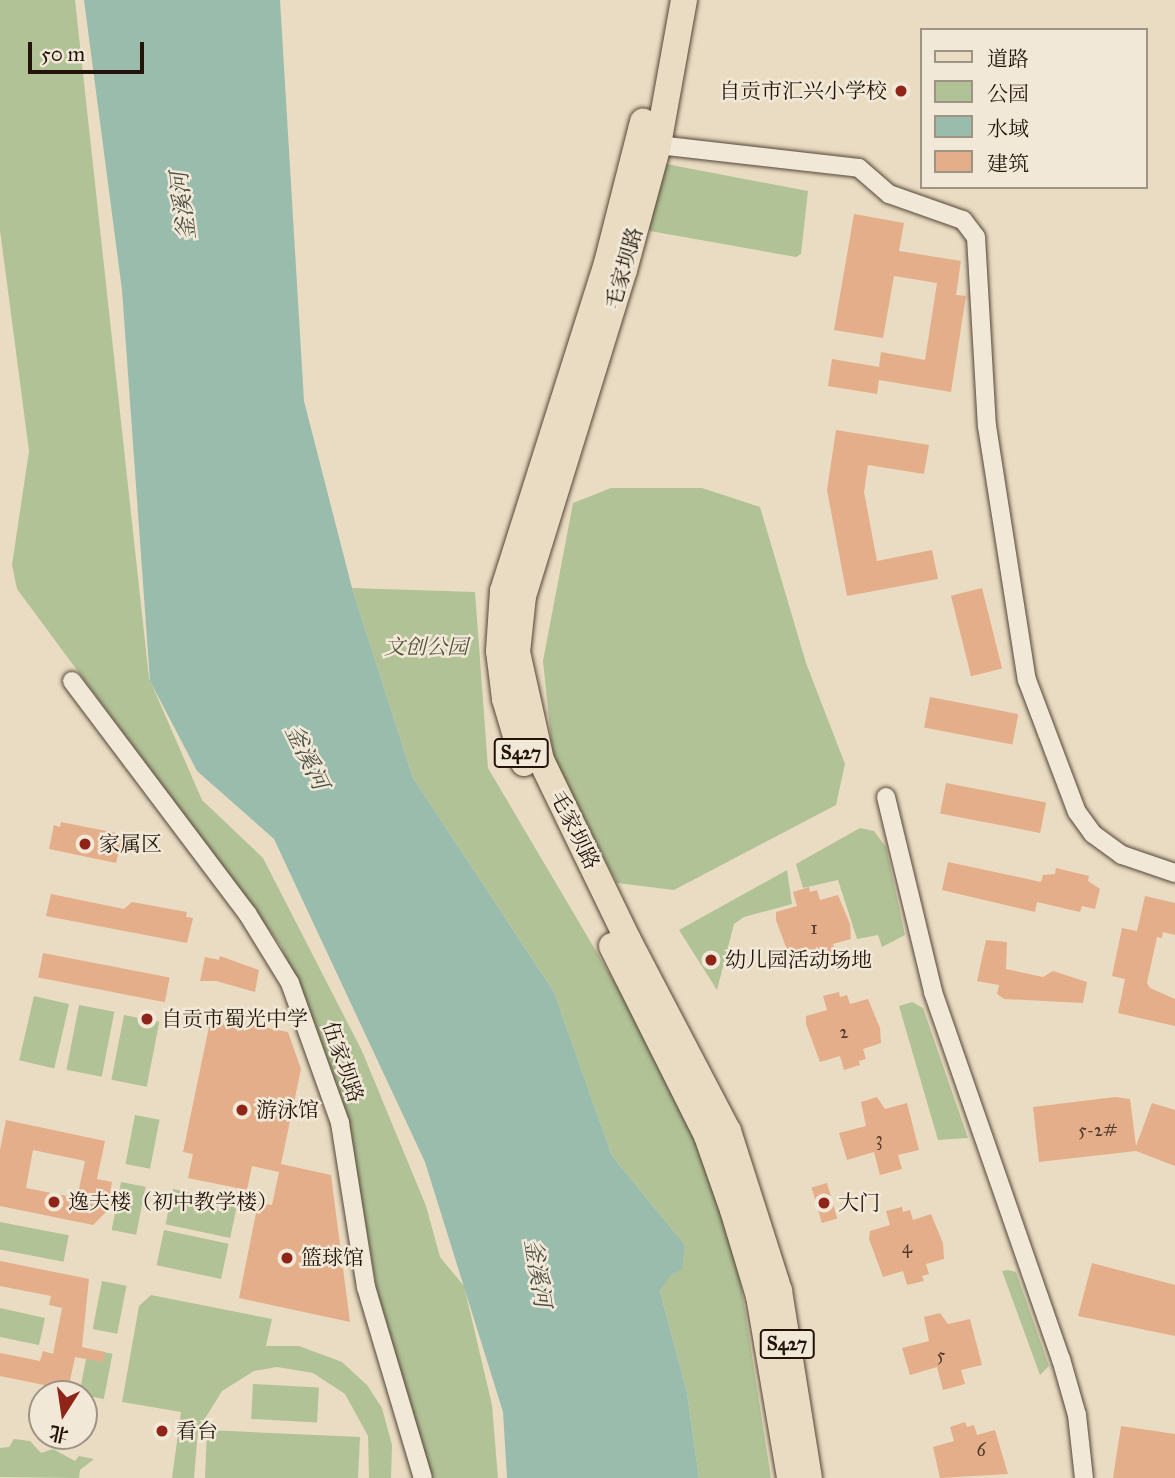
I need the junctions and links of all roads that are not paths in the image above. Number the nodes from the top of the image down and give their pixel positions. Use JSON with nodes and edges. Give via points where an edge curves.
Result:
{"nodes":[{"id":1,"x":666,"y":0,"type":"edge"},
{"id":2,"x":684,"y":0,"type":"edge"},
{"id":3,"x":658,"y":145,"type":"junction"},
{"id":4,"x":72,"y":681,"type":"dead end"},
{"id":5,"x":886,"y":797,"type":"dead end"},
{"id":6,"x":1175,"y":873,"type":"edge"},
{"id":7,"x":423,"y":1478,"type":"edge"},
{"id":8,"x":790,"y":1478,"type":"edge"},
{"id":9,"x":809,"y":1478,"type":"edge"},
{"id":10,"x":1084,"y":1478,"type":"edge"}],
"edges":[{"from":1,"to":8,"type":"main road","name":"毛家坝路","number":"S427","via":[[640,142],[607,263],[503,591],[499,651],[505,699],[525,768],[707,1136],[759,1296]]},
{"from":2,"to":3,"type":"main road","name":"毛家坝路","number":"S427"},
{"from":3,"to":6,"type":"street","via":[[859,168],[888,194],[963,220],[976,237],[987,426],[1027,680],[1077,812],[1093,834],[1122,855]]},
{"from":3,"to":9,"type":"main road","name":"毛家坝路","number":"S427","via":[[523,596],[517,652],[541,760],[728,1131],[779,1291]]},
{"from":4,"to":7,"type":"street","name":"伍家坝路","via":[[247,913],[290,983],[340,1123],[366,1287]]},
{"from":5,"to":10,"type":"street","via":[[933,992],[1061,1359],[1077,1415]]}]}
